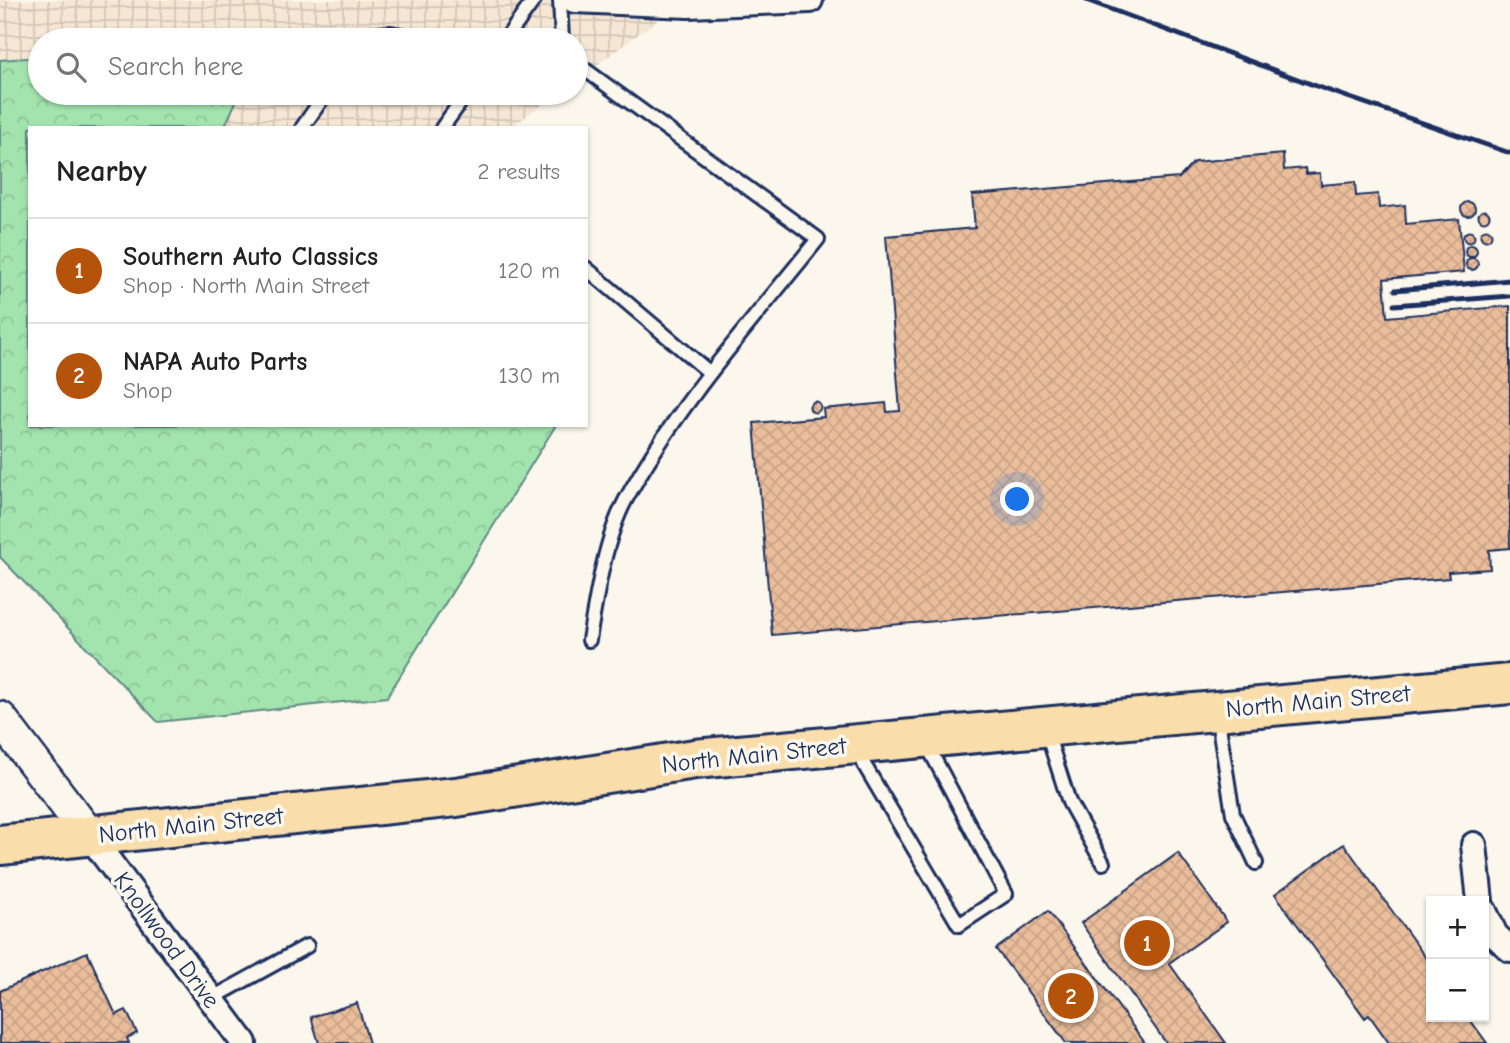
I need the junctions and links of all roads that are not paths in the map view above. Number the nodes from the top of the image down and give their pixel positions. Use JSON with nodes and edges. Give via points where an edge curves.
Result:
{"nodes":[{"id":1,"x":534,"y":0,"type":"edge"},
{"id":2,"x":560,"y":0,"type":"edge"},
{"id":3,"x":574,"y":0,"type":"edge"},
{"id":4,"x":810,"y":0,"type":"edge"},
{"id":5,"x":514,"y":28,"type":"edge"},
{"id":6,"x":561,"y":28,"type":"edge"},
{"id":7,"x":588,"y":73,"type":"edge"},
{"id":8,"x":318,"y":105,"type":"edge"},
{"id":9,"x":458,"y":105,"type":"edge"},
{"id":10,"x":303,"y":126,"type":"edge"},
{"id":11,"x":443,"y":126,"type":"edge"},
{"id":12,"x":588,"y":270,"type":"edge"},
{"id":13,"x":710,"y":373,"type":"junction"},
{"id":14,"x":589,"y":640,"type":"dead end"},
{"id":15,"x":1510,"y":684,"type":"edge"},
{"id":16,"x":1216,"y":710,"type":"junction"},
{"id":17,"x":0,"y":718,"type":"edge"},
{"id":18,"x":1045,"y":727,"type":"junction"},
{"id":19,"x":924,"y":738,"type":"junction"},
{"id":20,"x":852,"y":744,"type":"junction"},
{"id":21,"x":90,"y":836,"type":"junction"},
{"id":22,"x":0,"y":845,"type":"edge"},
{"id":23,"x":1474,"y":845,"type":"dead end"},
{"id":24,"x":1103,"y":863,"type":"dead end"},
{"id":25,"x":1255,"y":863,"type":"dead end"},
{"id":26,"x":1479,"y":896,"type":"edge"},
{"id":27,"x":1489,"y":922,"type":"edge"},
{"id":28,"x":307,"y":946,"type":"dead end"},
{"id":29,"x":1510,"y":949,"type":"edge"},
{"id":30,"x":209,"y":1000,"type":"junction"},
{"id":31,"x":244,"y":1043,"type":"edge"}],
"edges":[{"from":1,"to":5,"type":"lane"},
{"from":2,"to":6,"type":"lane"},
{"from":3,"to":4,"type":"street","via":[[688,5]]},
{"from":7,"to":13,"type":"lane","via":[[818,239]]},
{"from":8,"to":10,"type":"lane"},
{"from":9,"to":11,"type":"lane"},
{"from":12,"to":13,"type":"lane"},
{"from":13,"to":14,"type":"lane","via":[[624,503],[598,584]]},
{"from":15,"to":16,"type":"main road","name":"North Main Street"},
{"from":16,"to":18,"type":"main road","name":"North Main Street"},
{"from":16,"to":25,"type":"lane","via":[[1233,814]]},
{"from":17,"to":21,"type":"street"},
{"from":18,"to":19,"type":"main road","name":"North Main Street"},
{"from":18,"to":24,"type":"lane","via":[[1069,802]]},
{"from":19,"to":20,"type":"main road","name":"North Main Street"},
{"from":19,"to":20,"type":"lane","via":[[1006,894],[959,925]]},
{"from":20,"to":21,"type":"main road","name":"North Main Street","via":[[695,758],[456,797]]},
{"from":21,"to":22,"type":"main road","name":"North Main Street"},
{"from":21,"to":30,"type":"street","name":"Knollwood Drive"},
{"from":23,"to":26,"type":"street"},
{"from":27,"to":29,"type":"street"},
{"from":28,"to":30,"type":"lane"},
{"from":30,"to":31,"type":"street","name":"Knollwood Drive"}]}
